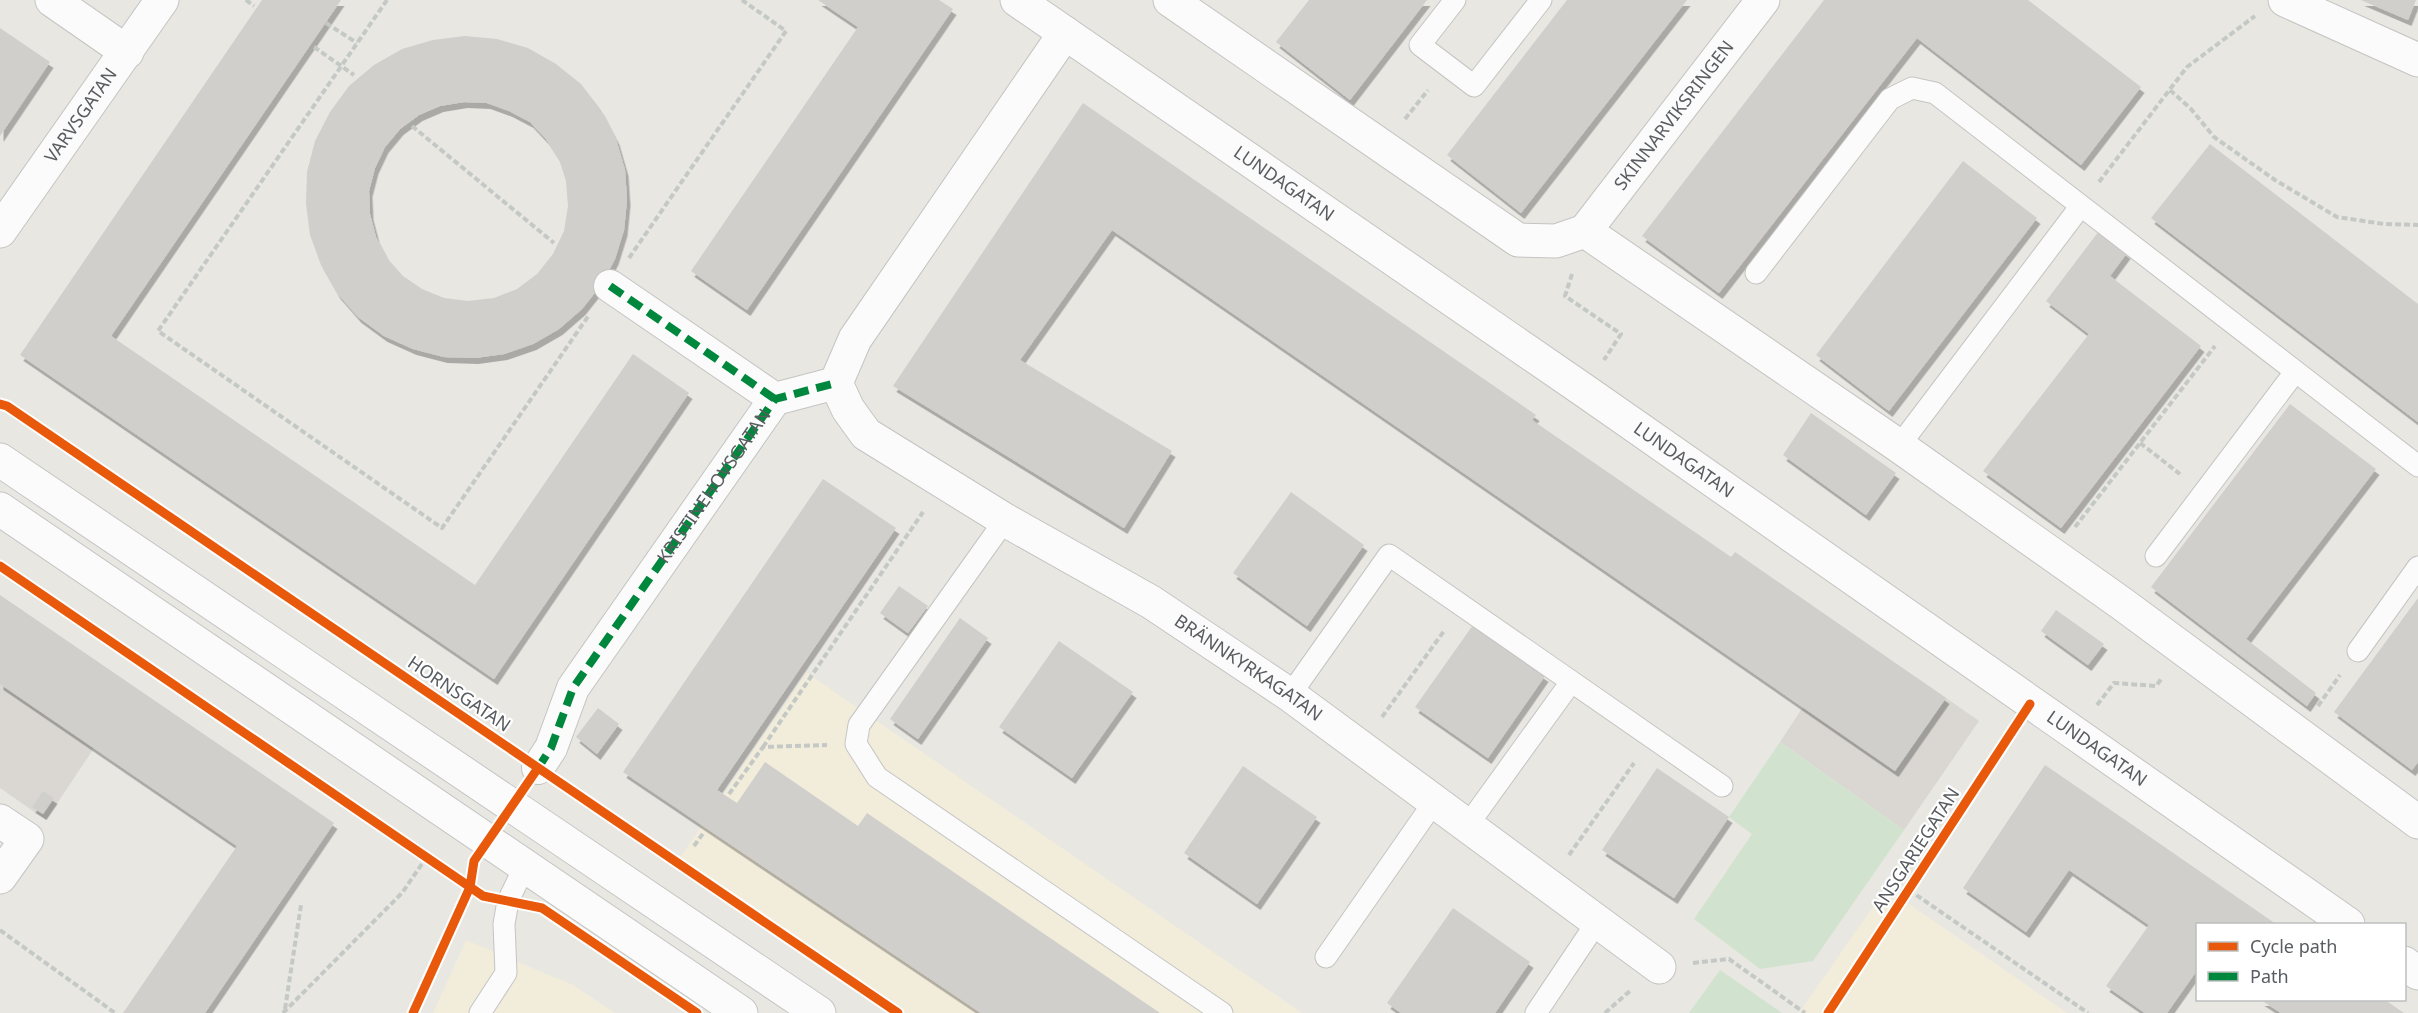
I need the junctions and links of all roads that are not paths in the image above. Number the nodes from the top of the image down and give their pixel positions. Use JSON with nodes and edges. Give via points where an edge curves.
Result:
{"nodes":[{"id":1,"x":52,"y":0,"type":"edge"},
{"id":2,"x":162,"y":0,"type":"edge"},
{"id":3,"x":1017,"y":0,"type":"edge"},
{"id":4,"x":1170,"y":0,"type":"edge"},
{"id":5,"x":1455,"y":0,"type":"edge"},
{"id":6,"x":1541,"y":0,"type":"edge"},
{"id":7,"x":1762,"y":0,"type":"edge"},
{"id":8,"x":2285,"y":0,"type":"edge"},
{"id":9,"x":1065,"y":33,"type":"junction"},
{"id":10,"x":127,"y":52,"type":"junction"},
{"id":11,"x":2418,"y":60,"type":"edge"},
{"id":12,"x":2080,"y":207,"type":"junction"},
{"id":13,"x":0,"y":231,"type":"edge"},
{"id":14,"x":1585,"y":231,"type":"junction"},
{"id":15,"x":1756,"y":273,"type":"dead end"},
{"id":16,"x":610,"y":286,"type":"dead end"},
{"id":17,"x":2295,"y":372,"type":"junction"},
{"id":18,"x":836,"y":383,"type":"junction"},
{"id":19,"x":775,"y":399,"type":"junction"},
{"id":20,"x":1899,"y":446,"type":"junction"},
{"id":21,"x":0,"y":460,"type":"edge"},
{"id":22,"x":2418,"y":466,"type":"edge"},
{"id":23,"x":0,"y":509,"type":"edge"},
{"id":24,"x":1005,"y":520,"type":"junction"},
{"id":25,"x":2156,"y":556,"type":"dead end"},
{"id":26,"x":2418,"y":567,"type":"edge"},
{"id":27,"x":2358,"y":651,"type":"dead end"},
{"id":28,"x":1571,"y":682,"type":"junction"},
{"id":29,"x":1290,"y":695,"type":"junction"},
{"id":30,"x":538,"y":768,"type":"dead end"},
{"id":31,"x":1722,"y":786,"type":"dead end"},
{"id":32,"x":1434,"y":802,"type":"junction"},
{"id":33,"x":0,"y":820,"type":"edge"},
{"id":34,"x":2418,"y":822,"type":"edge"},
{"id":35,"x":1467,"y":826,"type":"junction"},
{"id":36,"x":549,"y":830,"type":"junction"},
{"id":37,"x":525,"y":866,"type":"junction"},
{"id":38,"x":0,"y":878,"type":"edge"},
{"id":39,"x":1596,"y":922,"type":"junction"},
{"id":40,"x":2347,"y":923,"type":"edge"},
{"id":41,"x":1326,"y":957,"type":"dead end"},
{"id":42,"x":1659,"y":967,"type":"road end"},
{"id":43,"x":480,"y":1013,"type":"edge"},
{"id":44,"x":741,"y":1013,"type":"edge"},
{"id":45,"x":819,"y":1013,"type":"edge"},
{"id":46,"x":1222,"y":1013,"type":"edge"},
{"id":47,"x":1536,"y":1013,"type":"edge"}],
"edges":[{"from":1,"to":10,"type":"street"},
{"from":2,"to":10,"type":"street","name":"VARVSGATAN"},
{"from":3,"to":9,"type":"street","name":"LUNDAGATAN"},
{"from":4,"to":14,"type":"street","via":[[1518,240],[1556,241]]},
{"from":5,"to":6,"type":"lane","via":[[1420,45],[1474,86]]},
{"from":7,"to":14,"type":"street","name":"SKINNARVIKSRINGEN"},
{"from":8,"to":11,"type":"street"},
{"from":9,"to":18,"type":"street","via":[[855,339]]},
{"from":9,"to":40,"type":"street","name":"LUNDAGATAN"},
{"from":10,"to":13,"type":"street","name":"VARVSGATAN"},
{"from":12,"to":15,"type":"lane","via":[[1935,93],[1912,88],[1890,99]]},
{"from":12,"to":17,"type":"lane"},
{"from":12,"to":20,"type":"lane"},
{"from":14,"to":20,"type":"street"},
{"from":16,"to":19,"type":"street"},
{"from":17,"to":22,"type":"lane"},
{"from":17,"to":25,"type":"lane"},
{"from":18,"to":19,"type":"street","name":"KRISTINEHOVSGATAN"},
{"from":18,"to":24,"type":"street","name":"BRÄNNKYRKAGATAN","via":[[866,434]]},
{"from":19,"to":30,"type":"street","name":"KRISTINEHOVSGATAN","via":[[573,688],[551,748]]},
{"from":20,"to":34,"type":"street"},
{"from":21,"to":36,"type":"street"},
{"from":23,"to":37,"type":"street"},
{"from":24,"to":29,"type":"street","name":"BRÄNNKYRKAGATAN","via":[[1151,602]]},
{"from":24,"to":46,"type":"lane","via":[[859,724],[856,744],[877,777]]},
{"from":26,"to":27,"type":"lane"},
{"from":28,"to":29,"type":"lane","via":[[1389,555]]},
{"from":28,"to":31,"type":"lane"},
{"from":28,"to":35,"type":"lane"},
{"from":29,"to":32,"type":"street","name":"BRÄNNKYRKAGATAN"},
{"from":32,"to":35,"type":"street","name":"BRÄNNKYRKAGATAN"},
{"from":32,"to":41,"type":"lane"},
{"from":33,"to":38,"type":"street","via":[[27,839]]},
{"from":35,"to":39,"type":"street","name":"BRÄNNKYRKAGATAN"},
{"from":36,"to":37,"type":"street"},
{"from":36,"to":45,"type":"street"},
{"from":37,"to":43,"type":"lane","via":[[508,901],[504,924],[506,973]]},
{"from":37,"to":44,"type":"street"},
{"from":39,"to":42,"type":"street","name":"BRÄNNKYRKAGATAN"},
{"from":39,"to":47,"type":"lane"}]}
